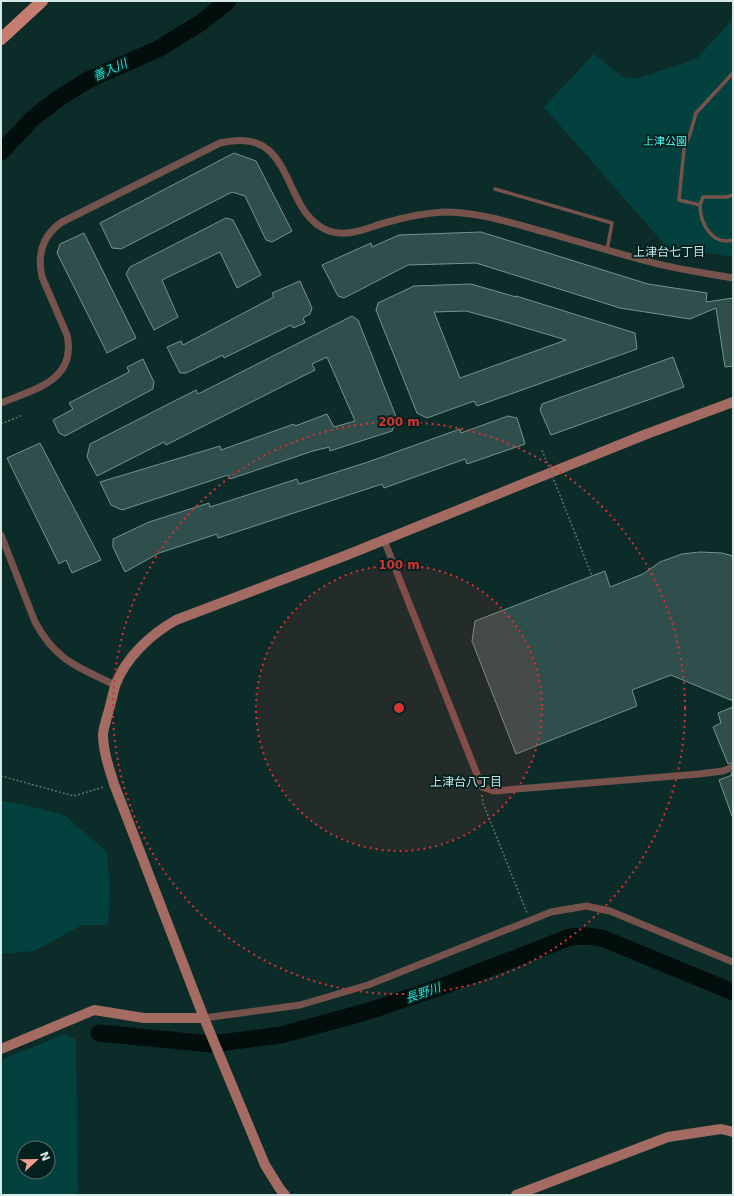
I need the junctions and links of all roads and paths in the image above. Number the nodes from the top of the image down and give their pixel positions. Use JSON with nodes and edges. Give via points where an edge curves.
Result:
{"nodes":[{"id":1,"x":42,"y":1,"type":"edge"},
{"id":2,"x":1,"y":39,"type":"edge"},
{"id":3,"x":733,"y":73,"type":"edge"},
{"id":4,"x":495,"y":189,"type":"dead end"},
{"id":5,"x":733,"y":195,"type":"edge"},
{"id":6,"x":700,"y":205,"type":"junction"},
{"id":7,"x":733,"y":240,"type":"edge"},
{"id":8,"x":607,"y":250,"type":"junction"},
{"id":9,"x":733,"y":278,"type":"edge"},
{"id":10,"x":733,"y":402,"type":"edge"},
{"id":11,"x":1,"y":403,"type":"edge"},
{"id":12,"x":23,"y":415,"type":"dead end"},
{"id":13,"x":1,"y":424,"type":"edge"},
{"id":14,"x":542,"y":450,"type":"dead end"},
{"id":15,"x":1,"y":535,"type":"edge"},
{"id":16,"x":384,"y":540,"type":"junction"},
{"id":17,"x":592,"y":576,"type":"dead end"},
{"id":18,"x":116,"y":685,"type":"junction"},
{"id":19,"x":733,"y":767,"type":"edge"},
{"id":20,"x":1,"y":776,"type":"edge"},
{"id":21,"x":114,"y":784,"type":"junction"},
{"id":22,"x":482,"y":787,"type":"junction"},
{"id":23,"x":530,"y":921,"type":"junction"},
{"id":24,"x":733,"y":962,"type":"edge"},
{"id":25,"x":204,"y":1018,"type":"junction"},
{"id":26,"x":1,"y":1049,"type":"edge"},
{"id":27,"x":733,"y":1132,"type":"edge"},
{"id":28,"x":285,"y":1195,"type":"edge"},
{"id":29,"x":516,"y":1195,"type":"edge"}],
"edges":[{"from":1,"to":2,"type":"main road"},
{"from":3,"to":6,"type":"lane","via":[[696,113],[684,149],[679,200]]},
{"from":4,"to":8,"type":"lane","via":[[612,223]]},
{"from":5,"to":6,"type":"lane","via":[[703,197]]},
{"from":6,"to":7,"type":"lane","via":[[705,228],[714,238]]},
{"from":8,"to":9,"type":"street","via":[[649,262]]},
{"from":8,"to":11,"type":"street","via":[[493,217],[460,212],[418,215],[340,234],[329,231],[311,220],[280,163],[273,155],[250,141],[220,143],[56,226],[41,250],[40,270],[67,335],[69,344],[66,364],[53,380]]},
{"from":10,"to":16,"type":"street"},
{"from":12,"to":13,"type":"path"},
{"from":14,"to":17,"type":"path","bridge":true},
{"from":15,"to":18,"type":"street","via":[[35,622],[51,647],[69,662]]},
{"from":16,"to":18,"type":"street","via":[[176,620],[154,634],[135,653]]},
{"from":16,"to":22,"type":"street"},
{"from":18,"to":21,"type":"street","via":[[103,733],[106,757]]},
{"from":19,"to":22,"type":"street","via":[[699,774],[494,791]]},
{"from":20,"to":21,"type":"path","via":[[74,796]]},
{"from":21,"to":25,"type":"street"},
{"from":22,"to":23,"type":"path","via":[[483,803]]},
{"from":23,"to":24,"type":"street","via":[[551,912],[586,906],[610,911]]},
{"from":23,"to":25,"type":"street","via":[[368,985],[300,1005]]},
{"from":25,"to":26,"type":"street","via":[[144,1018],[94,1010]]},
{"from":25,"to":28,"type":"street","via":[[265,1165]]},
{"from":27,"to":29,"type":"street","via":[[721,1129],[668,1137]]}]}
